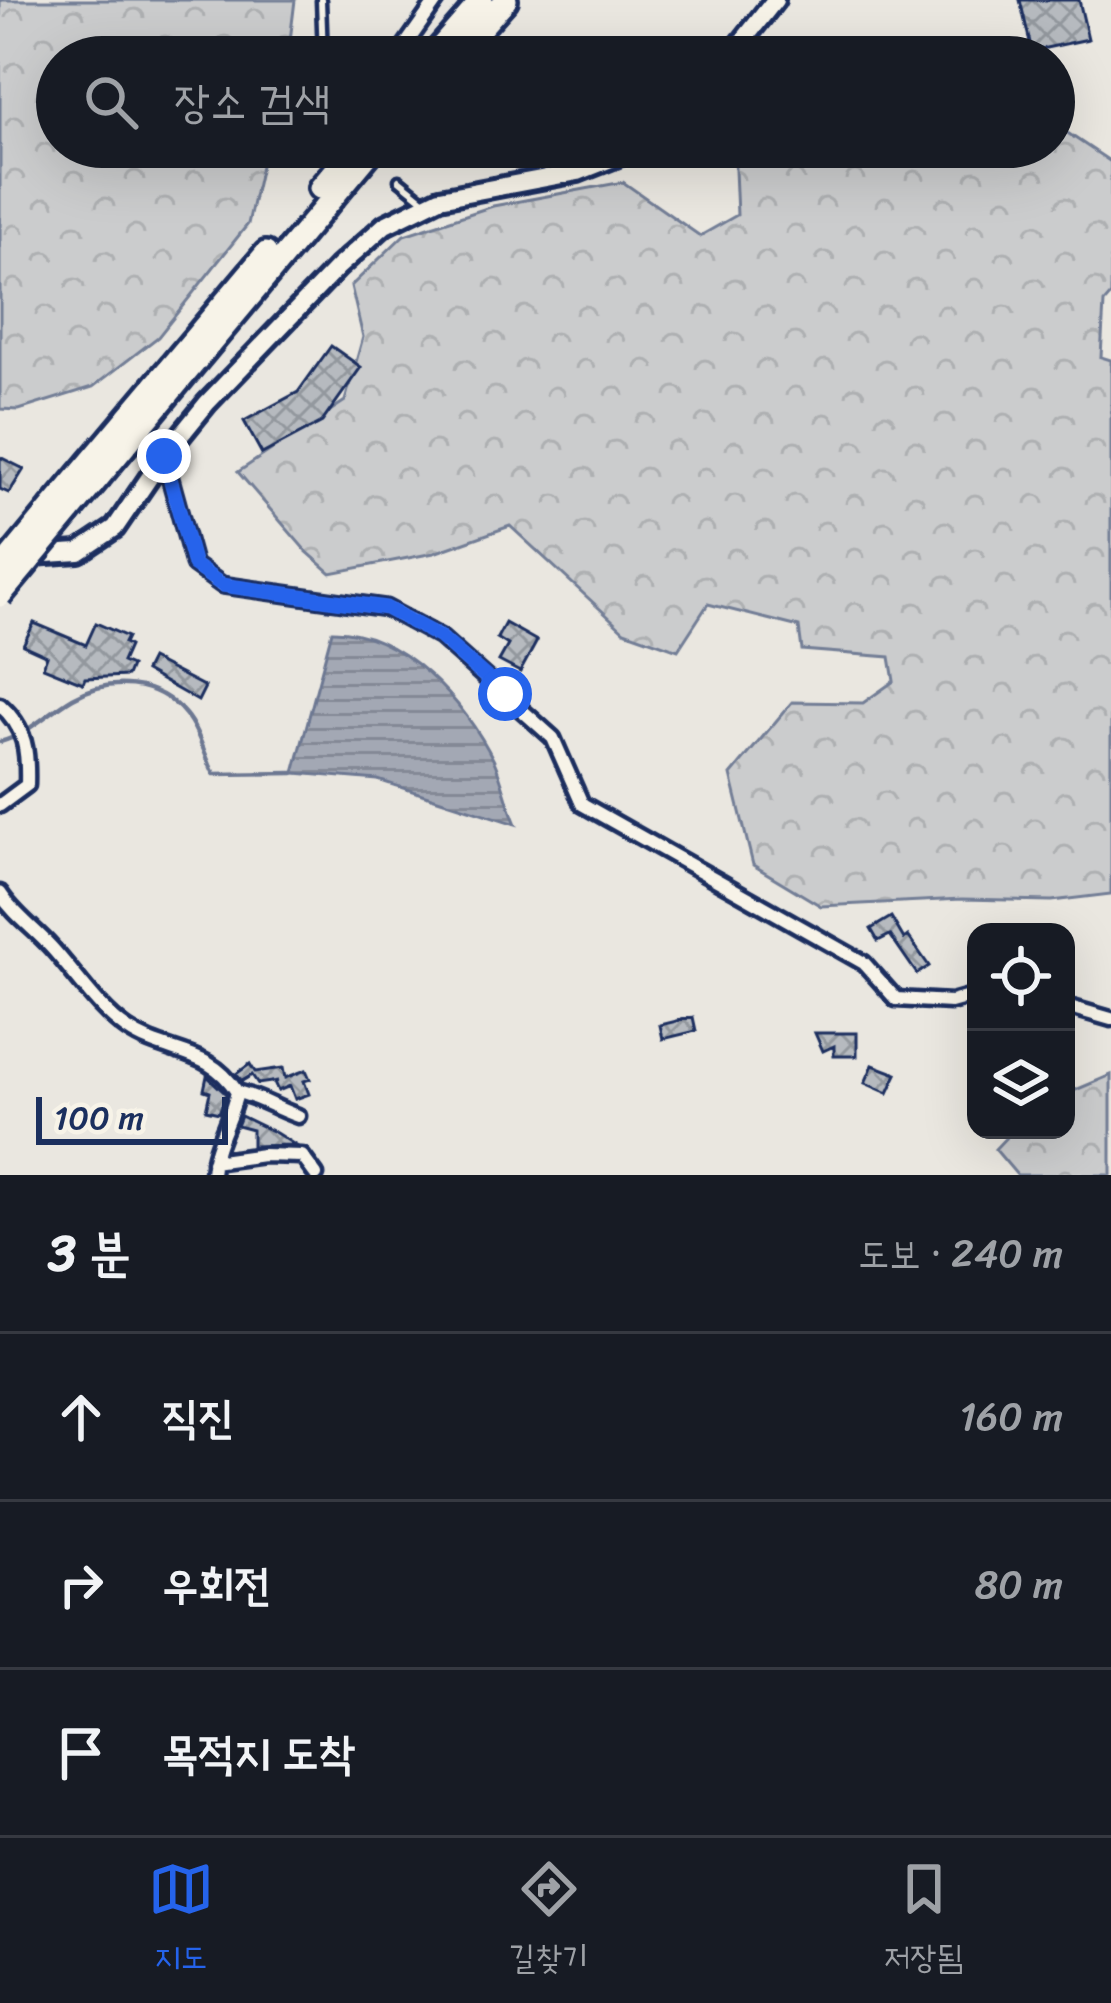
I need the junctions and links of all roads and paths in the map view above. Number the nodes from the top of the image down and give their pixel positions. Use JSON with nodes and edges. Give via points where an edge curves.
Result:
{"nodes":[{"id":1,"x":321,"y":0,"type":"edge"},
{"id":2,"x":437,"y":0,"type":"edge"},
{"id":3,"x":482,"y":0,"type":"edge"},
{"id":4,"x":506,"y":0,"type":"edge"},
{"id":5,"x":775,"y":0,"type":"edge"},
{"id":6,"x":322,"y":36,"type":"edge"},
{"id":7,"x":412,"y":36,"type":"edge"},
{"id":8,"x":450,"y":36,"type":"edge"},
{"id":9,"x":474,"y":36,"type":"edge"},
{"id":10,"x":747,"y":36,"type":"edge"},
{"id":11,"x":338,"y":168,"type":"edge"},
{"id":12,"x":357,"y":168,"type":"edge"},
{"id":13,"x":588,"y":168,"type":"edge"},
{"id":14,"x":400,"y":180,"type":"dead end"},
{"id":15,"x":428,"y":203,"type":"junction"},
{"id":16,"x":164,"y":456,"type":"junction"},
{"id":17,"x":61,"y":510,"type":"junction"},
{"id":18,"x":0,"y":557,"type":"edge"},
{"id":19,"x":0,"y":570,"type":"edge"},
{"id":20,"x":0,"y":596,"type":"edge"},
{"id":21,"x":0,"y":705,"type":"edge"},
{"id":22,"x":0,"y":805,"type":"edge"},
{"id":23,"x":0,"y":893,"type":"edge"},
{"id":24,"x":967,"y":998,"type":"edge"},
{"id":25,"x":1075,"y":1009,"type":"edge"},
{"id":26,"x":1111,"y":1019,"type":"edge"},
{"id":27,"x":236,"y":1092,"type":"junction"},
{"id":28,"x":298,"y":1116,"type":"dead end"},
{"id":29,"x":212,"y":1168,"type":"edge"},
{"id":30,"x":316,"y":1175,"type":"edge"}],
"edges":[{"from":1,"to":6,"type":"lane"},
{"from":2,"to":7,"type":"street"},
{"from":3,"to":8,"type":"highway"},
{"from":4,"to":9,"type":"highway"},
{"from":5,"to":10,"type":"street"},
{"from":11,"to":17,"type":"highway"},
{"from":12,"to":17,"type":"highway"},
{"from":13,"to":15,"type":"street"},
{"from":14,"to":15,"type":"lane"},
{"from":15,"to":16,"type":"street","via":[[385,225],[338,267]]},
{"from":16,"to":18,"type":"street","via":[[115,528],[79,552]]},
{"from":16,"to":24,"type":"street","via":[[194,565],[222,585],[386,608],[422,627],[553,738],[582,804],[864,963],[896,999]]},
{"from":17,"to":19,"type":"highway","bridge":true},
{"from":17,"to":20,"type":"highway","bridge":true},
{"from":21,"to":22,"type":"street","via":[[20,724],[27,785]]},
{"from":23,"to":27,"type":"street","via":[[125,1029],[211,1063]]},
{"from":25,"to":26,"type":"street"},
{"from":27,"to":28,"type":"street"},
{"from":27,"to":29,"type":"street"},
{"from":29,"to":30,"type":"street","via":[[263,1155],[302,1156]]}]}
